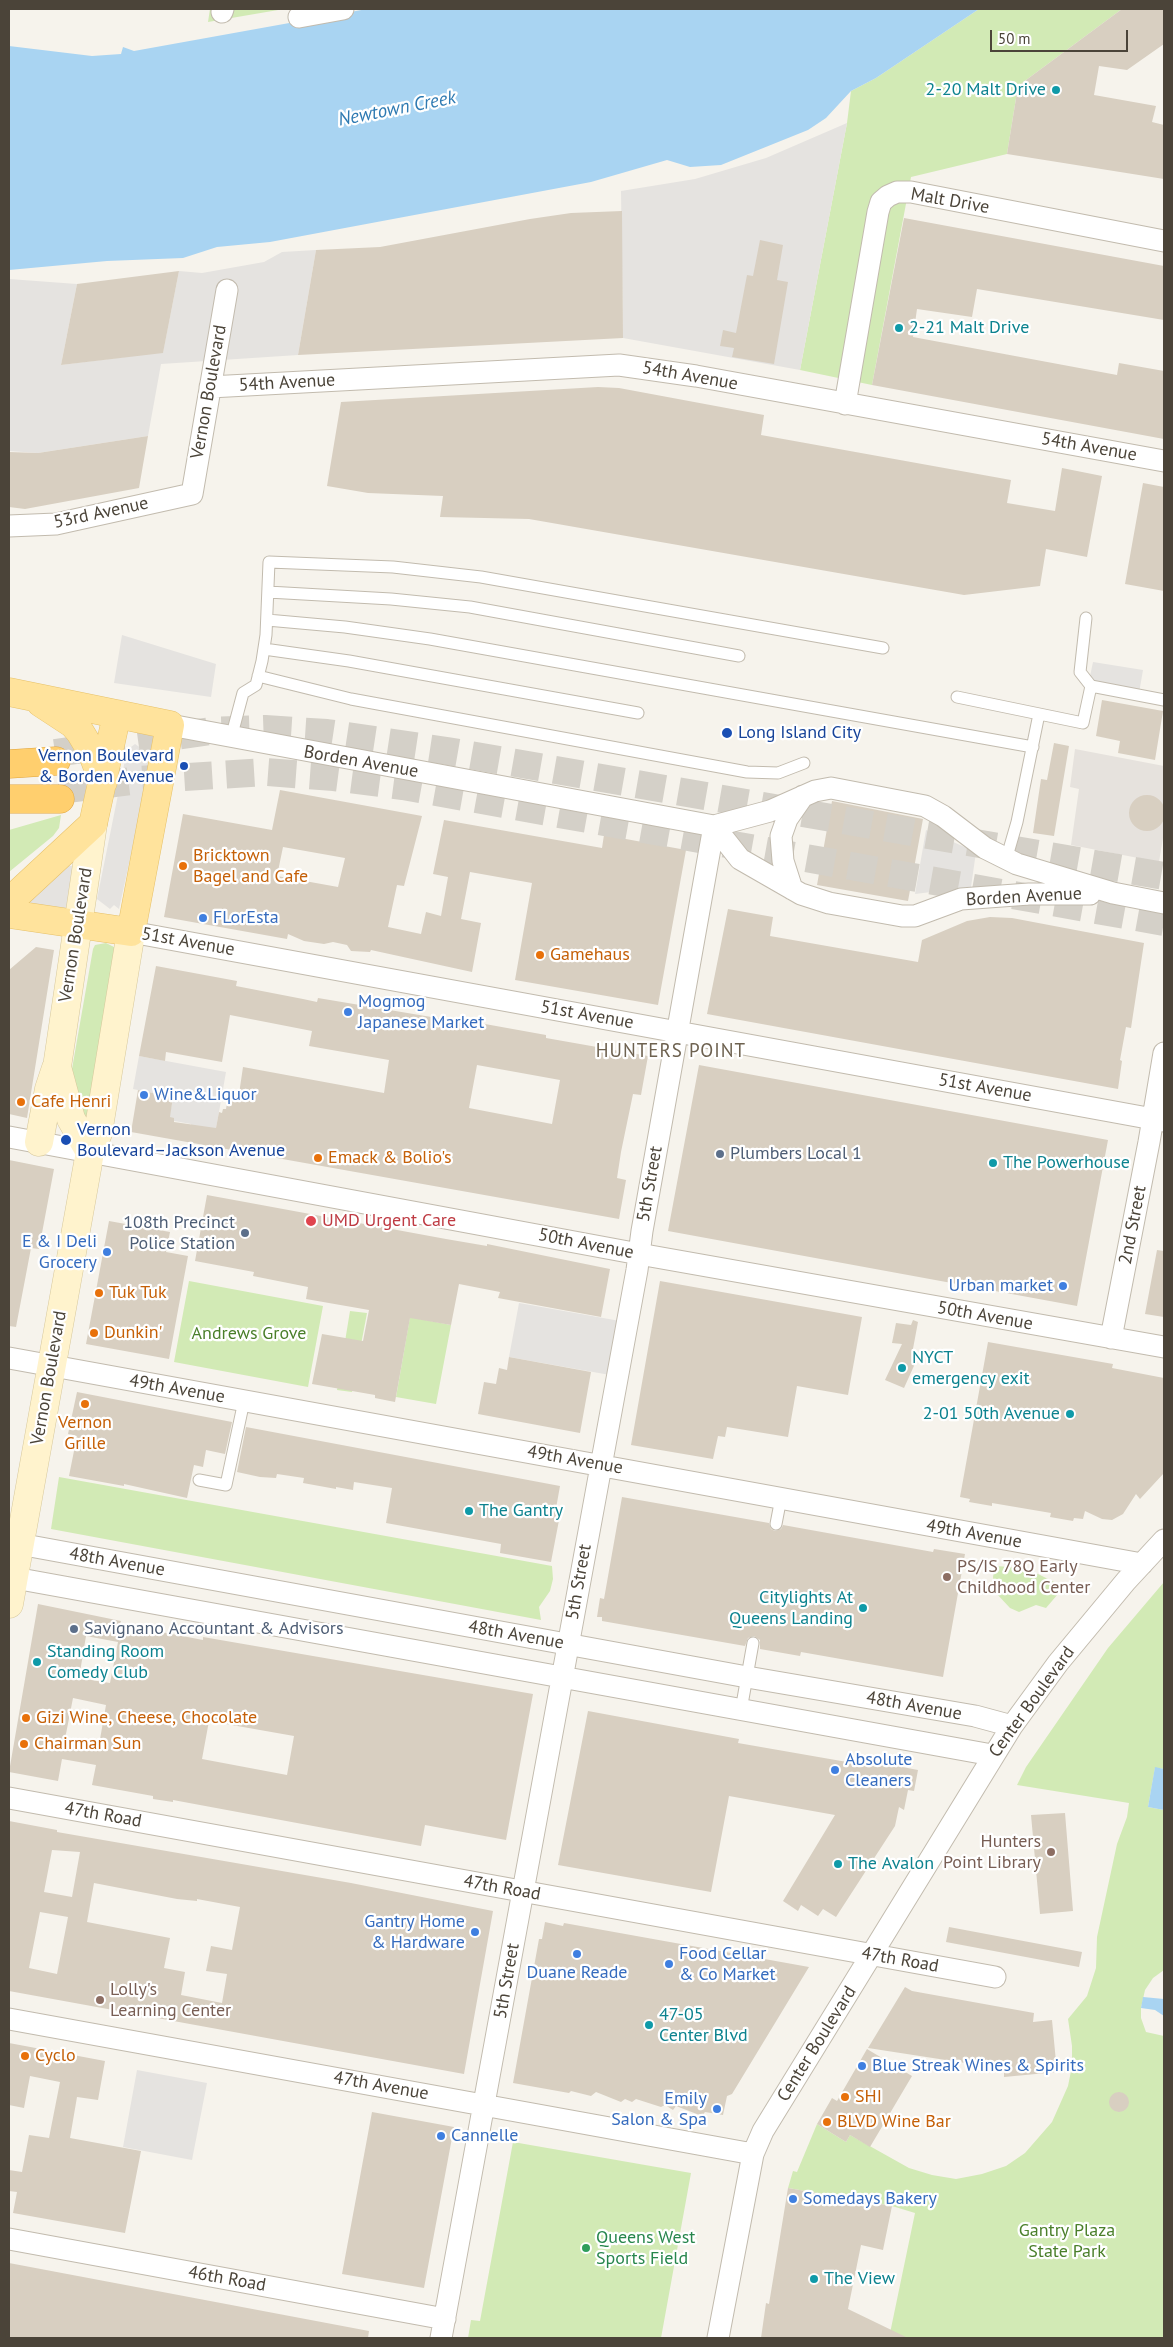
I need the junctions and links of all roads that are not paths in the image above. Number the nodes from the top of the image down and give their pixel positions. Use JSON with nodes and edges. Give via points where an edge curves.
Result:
{"nodes":[{"id":1,"x":332,"y":10,"type":"edge"},
{"id":2,"x":299,"y":17,"type":"dead end"},
{"id":3,"x":1164,"y":241,"type":"edge"},
{"id":4,"x":227,"y":290,"type":"dead end"},
{"id":5,"x":210,"y":387,"type":"junction"},
{"id":6,"x":845,"y":404,"type":"junction"},
{"id":7,"x":1164,"y":461,"type":"edge"},
{"id":8,"x":192,"y":494,"type":"joint"},
{"id":9,"x":9,"y":526,"type":"edge"},
{"id":10,"x":268,"y":592,"type":"junction"},
{"id":11,"x":1086,"y":618,"type":"dead end"},
{"id":12,"x":267,"y":620,"type":"junction"},
{"id":13,"x":883,"y":648,"type":"dead end"},
{"id":14,"x":264,"y":649,"type":"junction"},
{"id":15,"x":739,"y":656,"type":"dead end"},
{"id":16,"x":258,"y":676,"type":"junction"},
{"id":17,"x":1091,"y":686,"type":"junction"},
{"id":18,"x":19,"y":693,"type":"edge"},
{"id":19,"x":957,"y":698,"type":"dead end"},
{"id":20,"x":1164,"y":700,"type":"edge"},
{"id":21,"x":638,"y":713,"type":"dead end"},
{"id":22,"x":117,"y":714,"type":"junction"},
{"id":23,"x":1039,"y":714,"type":"junction"},
{"id":24,"x":170,"y":725,"type":"junction"},
{"id":25,"x":231,"y":738,"type":"junction"},
{"id":26,"x":1033,"y":747,"type":"junction"},
{"id":27,"x":9,"y":756,"type":"edge"},
{"id":28,"x":804,"y":763,"type":"dead end"},
{"id":29,"x":9,"y":764,"type":"edge"},
{"id":30,"x":103,"y":782,"type":"junction"},
{"id":31,"x":53,"y":795,"type":"tunnel mouth"},
{"id":32,"x":803,"y":796,"type":"junction"},
{"id":33,"x":9,"y":800,"type":"edge"},
{"id":34,"x":93,"y":824,"type":"junction"},
{"id":35,"x":714,"y":826,"type":"junction"},
{"id":36,"x":1006,"y":860,"type":"junction"},
{"id":37,"x":792,"y":889,"type":"junction"},
{"id":38,"x":1113,"y":893,"type":"junction"},
{"id":39,"x":9,"y":902,"type":"edge"},
{"id":40,"x":1164,"y":903,"type":"edge"},
{"id":41,"x":9,"y":914,"type":"edge"},
{"id":42,"x":79,"y":923,"type":"junction"},
{"id":43,"x":131,"y":932,"type":"junction"},
{"id":44,"x":678,"y":1032,"type":"junction"},
{"id":45,"x":1164,"y":1052,"type":"edge"},
{"id":46,"x":57,"y":1067,"type":"junction"},
{"id":47,"x":1159,"y":1120,"type":"edge"},
{"id":48,"x":9,"y":1137,"type":"edge"},
{"id":49,"x":39,"y":1142,"type":"junction"},
{"id":50,"x":90,"y":1152,"type":"junction"},
{"id":51,"x":639,"y":1254,"type":"junction"},
{"id":52,"x":1111,"y":1338,"type":"junction"},
{"id":53,"x":1164,"y":1347,"type":"edge"},
{"id":54,"x":9,"y":1358,"type":"edge"},
{"id":55,"x":51,"y":1366,"type":"junction"},
{"id":56,"x":244,"y":1401,"type":"junction"},
{"id":57,"x":601,"y":1465,"type":"junction"},
{"id":58,"x":199,"y":1480,"type":"dead end"},
{"id":59,"x":781,"y":1498,"type":"junction"},
{"id":60,"x":776,"y":1524,"type":"dead end"},
{"id":61,"x":1164,"y":1540,"type":"edge"},
{"id":62,"x":19,"y":1544,"type":"junction"},
{"id":63,"x":1142,"y":1564,"type":"junction"},
{"id":64,"x":11,"y":1577,"type":"edge"},
{"id":65,"x":9,"y":1604,"type":"edge"},
{"id":66,"x":753,"y":1643,"type":"dead end"},
{"id":67,"x":568,"y":1644,"type":"junction"},
{"id":68,"x":562,"y":1677,"type":"junction"},
{"id":69,"x":747,"y":1677,"type":"junction"},
{"id":70,"x":741,"y":1710,"type":"junction"},
{"id":71,"x":1012,"y":1726,"type":"junction"},
{"id":72,"x":992,"y":1756,"type":"junction"},
{"id":73,"x":9,"y":1798,"type":"edge"},
{"id":74,"x":522,"y":1892,"type":"junction"},
{"id":75,"x":872,"y":1955,"type":"junction"},
{"id":76,"x":995,"y":1977,"type":"dead end"},
{"id":77,"x":9,"y":2018,"type":"edge"},
{"id":78,"x":485,"y":2105,"type":"junction"},
{"id":79,"x":753,"y":2154,"type":"junction"},
{"id":80,"x":9,"y":2239,"type":"edge"},
{"id":81,"x":443,"y":2329,"type":"edge"},
{"id":82,"x":718,"y":2338,"type":"edge"}],
"edges":[{"from":1,"to":2,"type":"street"},
{"from":3,"to":6,"type":"street","name":"Malt Drive","via":[[911,192],[888,196],[881,202],[878,212]]},
{"from":4,"to":5,"type":"street","name":"Vernon Boulevard"},
{"from":5,"to":6,"type":"street","name":"54th Avenue","via":[[603,364],[648,368]]},
{"from":5,"to":8,"type":"street","name":"Vernon Boulevard"},
{"from":6,"to":7,"type":"street","name":"54th Avenue"},
{"from":8,"to":9,"type":"street","name":"53rd Avenue","via":[[56,524]]},
{"from":10,"to":12,"type":"lane"},
{"from":10,"to":13,"type":"lane","via":[[269,562],[414,569],[512,582]]},
{"from":10,"to":15,"type":"lane","via":[[470,607]]},
{"from":11,"to":17,"type":"lane","via":[[1080,672]]},
{"from":12,"to":14,"type":"lane"},
{"from":12,"to":26,"type":"lane","via":[[430,639]]},
{"from":14,"to":16,"type":"lane"},
{"from":14,"to":21,"type":"lane","via":[[349,661]]},
{"from":16,"to":25,"type":"lane","via":[[256,685],[243,693]]},
{"from":16,"to":28,"type":"lane","via":[[351,699],[747,772],[778,772]]},
{"from":17,"to":20,"type":"lane"},
{"from":17,"to":23,"type":"lane","via":[[1083,723]]},
{"from":18,"to":22,"type":"main road","name":"Borden Avenue"},
{"from":18,"to":30,"type":"main road","via":[[73,724],[92,752]]},
{"from":19,"to":23,"type":"lane"},
{"from":22,"to":24,"type":"main road","name":"Borden Avenue"},
{"from":22,"to":30,"type":"main road","name":"Vernon Boulevard"},
{"from":23,"to":26,"type":"lane"},
{"from":24,"to":25,"type":"street","name":"Borden Avenue"},
{"from":24,"to":43,"type":"main road","name":"Vernon Boulevard"},
{"from":25,"to":35,"type":"street","name":"Borden Avenue"},
{"from":26,"to":36,"type":"lane"},
{"from":27,"to":29,"type":"highway","via":[[56,757]]},
{"from":30,"to":34,"type":"main road","name":"Vernon Boulevard"},
{"from":31,"to":33,"type":"highway"},
{"from":32,"to":35,"type":"street","name":"Borden Avenue","via":[[770,811]]},
{"from":32,"to":36,"type":"street","name":"Borden Avenue","via":[[831,788],[925,806]]},
{"from":32,"to":37,"type":"street","via":[[787,819],[781,836],[783,861]]},
{"from":34,"to":39,"type":"main road"},
{"from":34,"to":42,"type":"main road","name":"Vernon Boulevard"},
{"from":35,"to":37,"type":"street","name":"Borden Avenue","via":[[740,859]]},
{"from":35,"to":44,"type":"street","name":"5th Street"},
{"from":36,"to":38,"type":"street","name":"Borden Avenue"},
{"from":37,"to":38,"type":"street","name":"Borden Avenue","via":[[828,903],[908,916],[974,898]]},
{"from":38,"to":40,"type":"street","name":"Borden Avenue"},
{"from":41,"to":42,"type":"main road","name":"51st Avenue"},
{"from":42,"to":43,"type":"main road","name":"51st Avenue"},
{"from":42,"to":46,"type":"main road","name":"Vernon Boulevard"},
{"from":43,"to":44,"type":"street","name":"51st Avenue"},
{"from":43,"to":50,"type":"main road","name":"Vernon Boulevard","via":[[98,1133]]},
{"from":44,"to":47,"type":"street","name":"51st Avenue"},
{"from":44,"to":51,"type":"street","name":"5th Street"},
{"from":45,"to":47,"type":"street","name":"2nd Street"},
{"from":46,"to":49,"type":"main road","via":[[49,1089]]},
{"from":46,"to":50,"type":"main road","name":"Vernon Boulevard","via":[[71,1119]]},
{"from":47,"to":52,"type":"street","name":"2nd Street"},
{"from":48,"to":49,"type":"street","name":"50th Avenue"},
{"from":49,"to":50,"type":"street","name":"50th Avenue"},
{"from":50,"to":51,"type":"street","name":"50th Avenue"},
{"from":50,"to":55,"type":"main road","name":"Vernon Boulevard"},
{"from":51,"to":52,"type":"street","name":"50th Avenue"},
{"from":51,"to":57,"type":"street","name":"5th Street"},
{"from":52,"to":53,"type":"street","name":"50th Avenue"},
{"from":54,"to":55,"type":"street","name":"49th Avenue"},
{"from":55,"to":56,"type":"street","name":"49th Avenue"},
{"from":55,"to":62,"type":"main road","name":"Vernon Boulevard"},
{"from":56,"to":57,"type":"street","name":"49th Avenue"},
{"from":56,"to":58,"type":"lane","via":[[226,1485]]},
{"from":57,"to":59,"type":"street","name":"49th Avenue"},
{"from":57,"to":67,"type":"street","name":"5th Street"},
{"from":59,"to":60,"type":"lane"},
{"from":59,"to":63,"type":"street","name":"49th Avenue"},
{"from":61,"to":63,"type":"street","name":"Center Boulevard"},
{"from":62,"to":64,"type":"main road","name":"Vernon Boulevard"},
{"from":62,"to":67,"type":"street","name":"48th Avenue"},
{"from":63,"to":71,"type":"street","name":"Center Boulevard","via":[[1058,1663]]},
{"from":64,"to":65,"type":"main road","name":"Vernon Boulevard"},
{"from":64,"to":68,"type":"street","name":"48th Avenue"},
{"from":66,"to":69,"type":"lane"},
{"from":67,"to":68,"type":"street","name":"5th Street"},
{"from":67,"to":69,"type":"street","name":"48th Avenue"},
{"from":68,"to":70,"type":"street","name":"48th Avenue"},
{"from":68,"to":74,"type":"street","name":"5th Street"},
{"from":69,"to":70,"type":"lane"},
{"from":69,"to":71,"type":"street","name":"48th Avenue","via":[[975,1716]]},
{"from":70,"to":72,"type":"street","name":"48th Avenue"},
{"from":71,"to":72,"type":"street","name":"Center Boulevard"},
{"from":72,"to":75,"type":"street","name":"Center Boulevard"},
{"from":73,"to":74,"type":"street","name":"47th Road"},
{"from":74,"to":75,"type":"street","name":"47th Road"},
{"from":74,"to":78,"type":"street","name":"5th Street"},
{"from":75,"to":76,"type":"street","name":"47th Road"},
{"from":75,"to":79,"type":"street","name":"Center Boulevard","via":[[771,2118]]},
{"from":77,"to":78,"type":"street","name":"47th Avenue"},
{"from":78,"to":79,"type":"street","name":"47th Avenue"},
{"from":78,"to":81,"type":"street","name":"5th Street"},
{"from":79,"to":82,"type":"street","name":"Center Boulevard"},
{"from":80,"to":81,"type":"street","name":"46th Road"}]}
